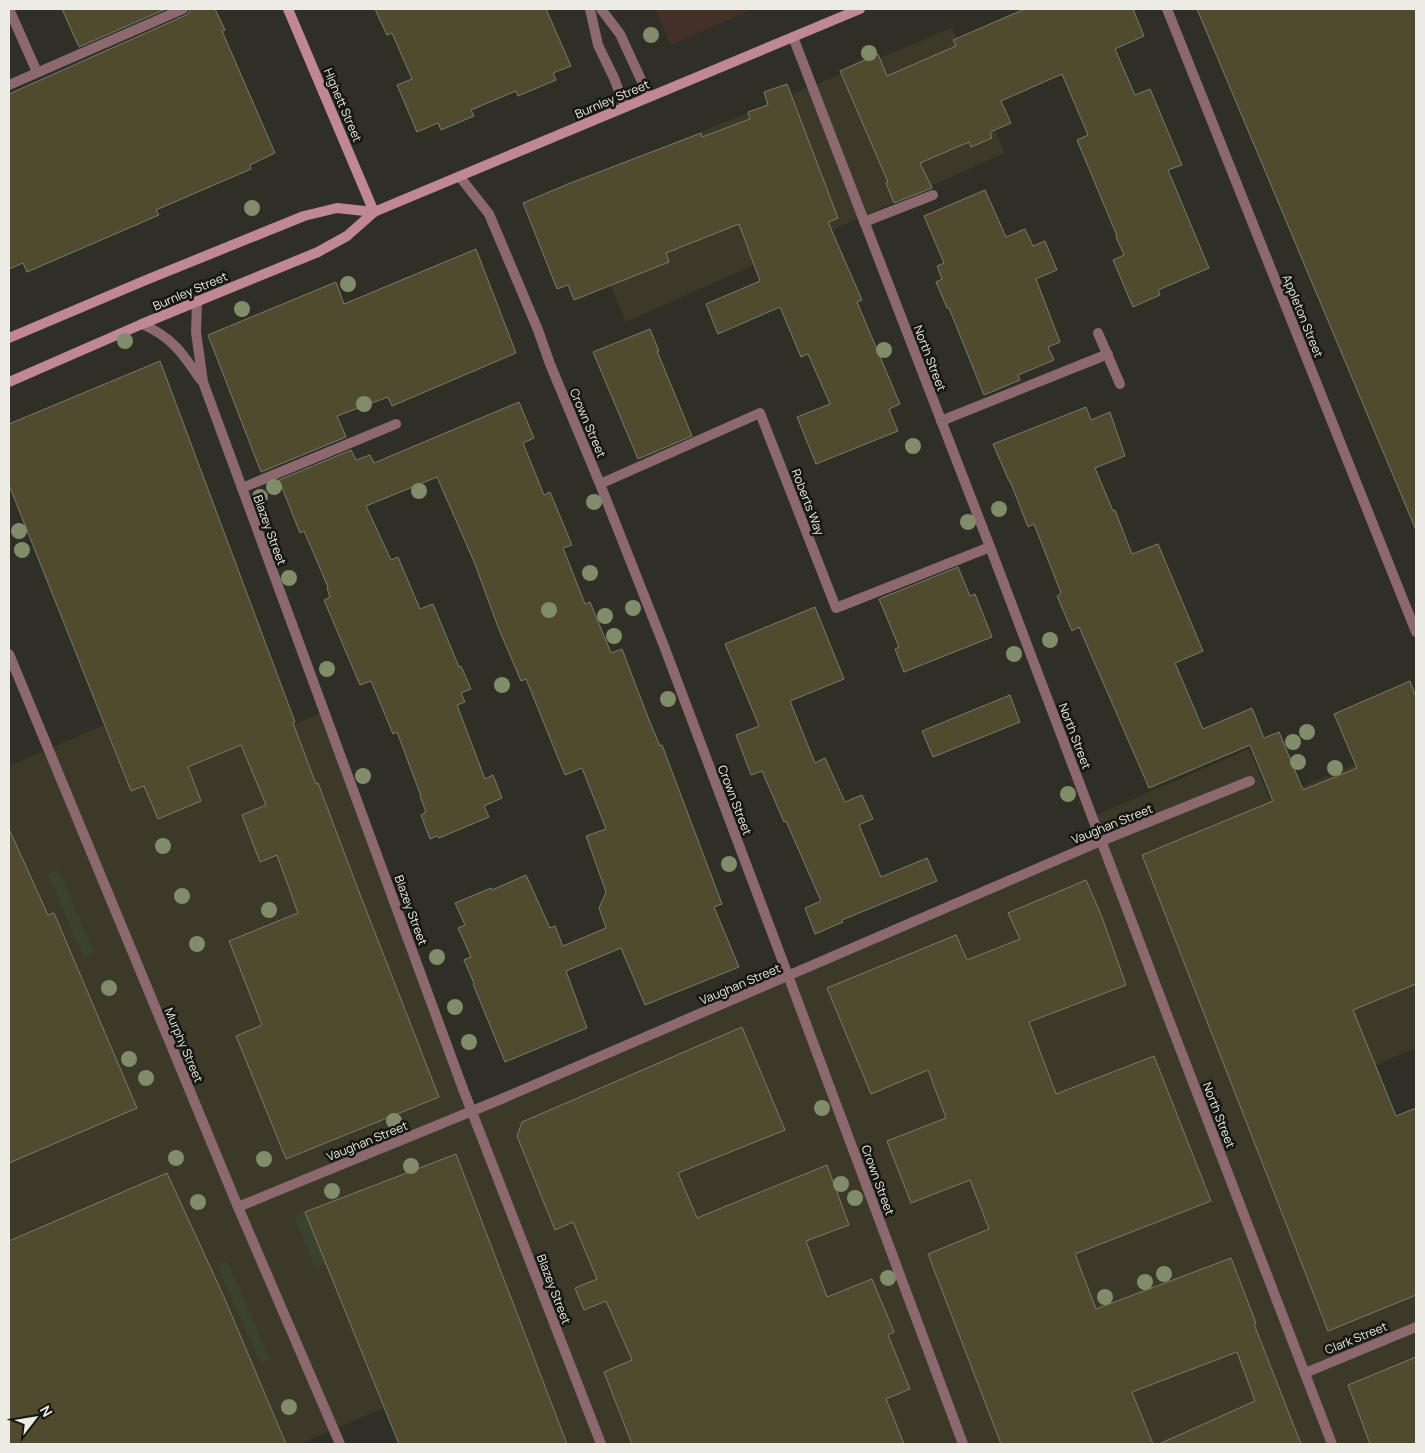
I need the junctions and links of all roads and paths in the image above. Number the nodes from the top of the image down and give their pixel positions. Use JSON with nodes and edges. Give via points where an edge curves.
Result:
{"nodes":[{"id":1,"x":9,"y":9,"type":"edge"},
{"id":2,"x":183,"y":9,"type":"edge"},
{"id":3,"x":288,"y":9,"type":"edge"},
{"id":4,"x":590,"y":9,"type":"edge"},
{"id":5,"x":600,"y":9,"type":"edge"},
{"id":6,"x":860,"y":9,"type":"edge"},
{"id":7,"x":1167,"y":9,"type":"edge"},
{"id":8,"x":793,"y":37,"type":"junction"},
{"id":9,"x":37,"y":72,"type":"junction"},
{"id":10,"x":9,"y":85,"type":"edge"},
{"id":11,"x":649,"y":97,"type":"junction"},
{"id":12,"x":625,"y":107,"type":"junction"},
{"id":13,"x":460,"y":177,"type":"junction"},
{"id":14,"x":933,"y":195,"type":"dead end"},
{"id":15,"x":374,"y":212,"type":"junction"},
{"id":16,"x":864,"y":222,"type":"junction"},
{"id":17,"x":197,"y":301,"type":"junction"},
{"id":18,"x":142,"y":324,"type":"junction"},
{"id":19,"x":1098,"y":333,"type":"dead end"},
{"id":20,"x":9,"y":338,"type":"edge"},
{"id":21,"x":1108,"y":354,"type":"junction"},
{"id":22,"x":9,"y":382,"type":"edge"},
{"id":23,"x":202,"y":382,"type":"junction"},
{"id":24,"x":1120,"y":384,"type":"dead end"},
{"id":25,"x":940,"y":421,"type":"junction"},
{"id":26,"x":396,"y":424,"type":"dead end"},
{"id":27,"x":600,"y":484,"type":"junction"},
{"id":28,"x":242,"y":488,"type":"junction"},
{"id":29,"x":990,"y":547,"type":"junction"},
{"id":30,"x":1416,"y":632,"type":"edge"},
{"id":31,"x":9,"y":654,"type":"edge"},
{"id":32,"x":1250,"y":781,"type":"dead end"},
{"id":33,"x":1101,"y":841,"type":"junction"},
{"id":34,"x":789,"y":977,"type":"junction"},
{"id":35,"x":472,"y":1112,"type":"junction"},
{"id":36,"x":238,"y":1207,"type":"junction"},
{"id":37,"x":1416,"y":1327,"type":"edge"},
{"id":38,"x":1305,"y":1373,"type":"junction"},
{"id":39,"x":340,"y":1444,"type":"edge"},
{"id":40,"x":601,"y":1444,"type":"edge"},
{"id":41,"x":963,"y":1444,"type":"edge"},
{"id":42,"x":1332,"y":1444,"type":"edge"}],
"edges":[{"from":1,"to":9,"type":"street"},
{"from":2,"to":9,"type":"street"},
{"from":3,"to":15,"type":"main road","name":"Highett Street"},
{"from":4,"to":12,"type":"street","via":[[598,46]]},
{"from":5,"to":11,"type":"street","via":[[620,34]]},
{"from":6,"to":8,"type":"main road","name":"Burnley Street"},
{"from":7,"to":30,"type":"street","name":"Appleton Street"},
{"from":8,"to":11,"type":"main road","name":"Burnley Street"},
{"from":8,"to":16,"type":"street","name":"North Street"},
{"from":9,"to":10,"type":"street"},
{"from":11,"to":12,"type":"main road","name":"Burnley Street"},
{"from":12,"to":13,"type":"main road","name":"Burnley Street"},
{"from":13,"to":15,"type":"main road","name":"Burnley Street"},
{"from":13,"to":27,"type":"street","name":"Crown Street","via":[[489,214]]},
{"from":14,"to":16,"type":"street"},
{"from":15,"to":17,"type":"main road","name":"Burnley Street","via":[[347,236],[318,252]]},
{"from":15,"to":20,"type":"main road","name":"Burnley Street","via":[[337,208],[304,216]]},
{"from":16,"to":25,"type":"street","name":"North Street"},
{"from":17,"to":18,"type":"main road","name":"Burnley Street"},
{"from":17,"to":23,"type":"street","name":"Blazey Street","via":[[196,332]]},
{"from":18,"to":22,"type":"main road","name":"Burnley Street"},
{"from":18,"to":23,"type":"street","name":"Blazey Street","via":[[172,342]]},
{"from":19,"to":21,"type":"street"},
{"from":21,"to":24,"type":"street"},
{"from":21,"to":25,"type":"street"},
{"from":23,"to":28,"type":"street","name":"Blazey Street"},
{"from":25,"to":29,"type":"street","name":"North Street"},
{"from":26,"to":28,"type":"street"},
{"from":27,"to":29,"type":"street","name":"Roberts Way","via":[[760,413],[836,608]]},
{"from":27,"to":34,"type":"street","name":"Crown Street"},
{"from":28,"to":35,"type":"street","name":"Blazey Street"},
{"from":29,"to":33,"type":"street","name":"North Street"},
{"from":31,"to":36,"type":"street","name":"Murphy Street"},
{"from":32,"to":33,"type":"street","name":"Vaughan Street"},
{"from":33,"to":34,"type":"street","name":"Vaughan Street"},
{"from":33,"to":38,"type":"street","name":"North Street"},
{"from":34,"to":35,"type":"street","name":"Vaughan Street"},
{"from":34,"to":41,"type":"street","name":"Crown Street"},
{"from":35,"to":36,"type":"street","name":"Vaughan Street"},
{"from":35,"to":40,"type":"street","name":"Blazey Street"},
{"from":36,"to":39,"type":"street","name":"Murphy Street"},
{"from":37,"to":38,"type":"street","name":"Clark Street"},
{"from":38,"to":42,"type":"street","name":"North Street"}]}
